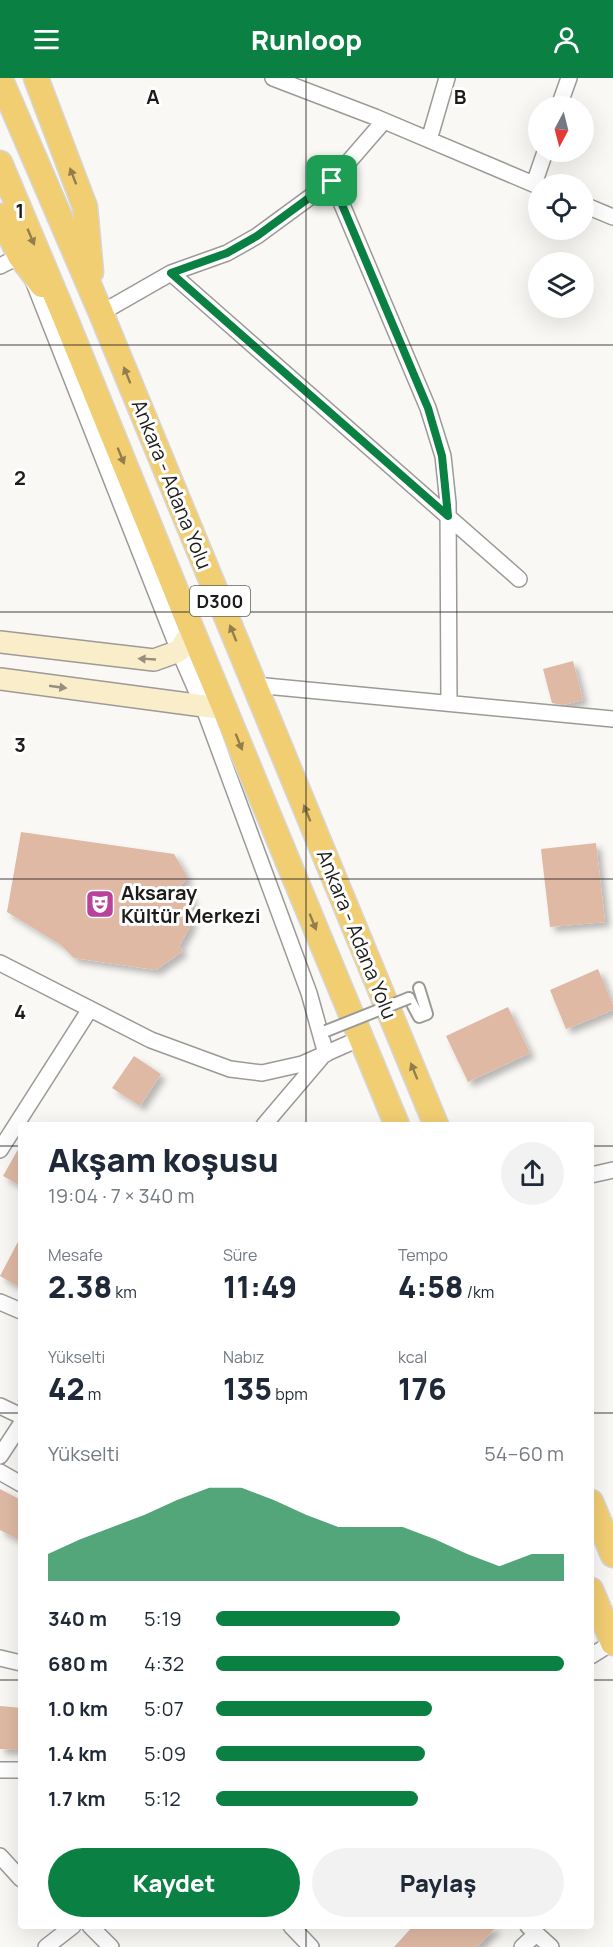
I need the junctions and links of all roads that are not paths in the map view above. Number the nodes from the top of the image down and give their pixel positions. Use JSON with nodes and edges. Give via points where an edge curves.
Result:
{"nodes":[{"id":1,"x":0,"y":78,"type":"edge"},
{"id":2,"x":36,"y":78,"type":"edge"},
{"id":3,"x":273,"y":78,"type":"edge"},
{"id":4,"x":447,"y":78,"type":"edge"},
{"id":5,"x":568,"y":78,"type":"edge"},
{"id":6,"x":562,"y":96,"type":"edge"},
{"id":7,"x":384,"y":121,"type":"junction"},
{"id":8,"x":429,"y":140,"type":"junction"},
{"id":9,"x":0,"y":163,"type":"edge"},
{"id":10,"x":332,"y":181,"type":"junction"},
{"id":11,"x":528,"y":182,"type":"edge"},
{"id":12,"x":594,"y":209,"type":"edge"},
{"id":13,"x":0,"y":216,"type":"edge"},
{"id":14,"x":613,"y":217,"type":"edge"},
{"id":15,"x":15,"y":262,"type":"edge"},
{"id":16,"x":171,"y":273,"type":"junction"},
{"id":17,"x":97,"y":304,"type":"junction"},
{"id":18,"x":64,"y":315,"type":"junction"},
{"id":19,"x":448,"y":516,"type":"junction"},
{"id":20,"x":519,"y":579,"type":"dead end"},
{"id":21,"x":192,"y":630,"type":"junction"},
{"id":22,"x":0,"y":642,"type":"edge"},
{"id":23,"x":179,"y":651,"type":"junction"},
{"id":24,"x":0,"y":679,"type":"edge"},
{"id":25,"x":255,"y":686,"type":"junction"},
{"id":26,"x":448,"y":703,"type":"junction"},
{"id":27,"x":214,"y":708,"type":"junction"},
{"id":28,"x":613,"y":719,"type":"edge"},
{"id":29,"x":0,"y":963,"type":"edge"},
{"id":30,"x":419,"y":988,"type":"dead end"},
{"id":31,"x":309,"y":993,"type":"junction"},
{"id":32,"x":90,"y":1009,"type":"junction"},
{"id":33,"x":361,"y":1038,"type":"junction"},
{"id":34,"x":325,"y":1055,"type":"junction"},
{"id":35,"x":26,"y":1121,"type":"edge"},
{"id":36,"x":267,"y":1122,"type":"edge"},
{"id":37,"x":396,"y":1122,"type":"edge"},
{"id":38,"x":435,"y":1122,"type":"edge"},
{"id":39,"x":18,"y":1130,"type":"edge"},
{"id":40,"x":0,"y":1150,"type":"edge"},
{"id":41,"x":613,"y":1170,"type":"edge"},
{"id":42,"x":594,"y":1174,"type":"edge"},
{"id":43,"x":0,"y":1302,"type":"edge"},
{"id":44,"x":18,"y":1310,"type":"edge"},
{"id":45,"x":0,"y":1406,"type":"edge"},
{"id":46,"x":18,"y":1415,"type":"edge"},
{"id":47,"x":18,"y":1429,"type":"edge"},
{"id":48,"x":0,"y":1456,"type":"edge"},
{"id":49,"x":0,"y":1472,"type":"edge"},
{"id":50,"x":18,"y":1482,"type":"edge"},
{"id":51,"x":594,"y":1509,"type":"edge"},
{"id":52,"x":612,"y":1549,"type":"edge"},
{"id":53,"x":594,"y":1597,"type":"edge"},
{"id":54,"x":613,"y":1642,"type":"edge"},
{"id":55,"x":594,"y":1654,"type":"edge"},
{"id":56,"x":0,"y":1658,"type":"edge"},
{"id":57,"x":18,"y":1662,"type":"edge"},
{"id":58,"x":0,"y":1770,"type":"edge"},
{"id":59,"x":18,"y":1770,"type":"edge"},
{"id":60,"x":0,"y":1856,"type":"edge"},
{"id":61,"x":18,"y":1876,"type":"edge"},
{"id":62,"x":69,"y":1929,"type":"edge"},
{"id":63,"x":93,"y":1929,"type":"edge"},
{"id":64,"x":294,"y":1929,"type":"edge"},
{"id":65,"x":532,"y":1930,"type":"edge"},
{"id":66,"x":46,"y":1947,"type":"edge"},
{"id":67,"x":111,"y":1947,"type":"edge"},
{"id":68,"x":311,"y":1947,"type":"edge"},
{"id":69,"x":522,"y":1947,"type":"edge"},
{"id":70,"x":551,"y":1947,"type":"edge"}],
"edges":[{"from":1,"to":17,"type":"highway","name":"Ankara - Adana Yolu","number":"D300"},
{"from":17,"to":2,"type":"highway","one_way":true,"via":[[85,207]]},
{"from":3,"to":7,"type":"street"},
{"from":4,"to":8,"type":"street"},
{"from":5,"to":6,"type":"street"},
{"from":7,"to":8,"type":"street"},
{"from":7,"to":10,"type":"street"},
{"from":8,"to":11,"type":"street"},
{"from":9,"to":18,"type":"highway","name":"Ankara - Adana Yolu","number":"D300","one_way":true},
{"from":10,"to":16,"type":"street","via":[[257,236],[227,253]]},
{"from":10,"to":19,"type":"street","via":[[428,408],[442,456]]},
{"from":12,"to":14,"type":"street"},
{"from":13,"to":15,"type":"highway"},
{"from":15,"to":18,"type":"highway"},
{"from":15,"to":23,"type":"street"},
{"from":16,"to":17,"type":"street"},
{"from":16,"to":19,"type":"street"},
{"from":25,"to":17,"type":"highway","name":"Ankara - Adana Yolu","number":"D300","one_way":true},
{"from":18,"to":21,"type":"highway","name":"Ankara - Adana Yolu","number":"D300","one_way":true},
{"from":19,"to":20,"type":"street"},
{"from":19,"to":26,"type":"street"},
{"from":21,"to":23,"type":"main road"},
{"from":21,"to":27,"type":"highway","name":"Ankara - Adana Yolu","number":"D300"},
{"from":23,"to":22,"type":"main road","one_way":true,"via":[[154,660]]},
{"from":23,"to":27,"type":"street"},
{"from":24,"to":27,"type":"main road","one_way":true},
{"from":25,"to":26,"type":"street"},
{"from":38,"to":25,"type":"highway","name":"Ankara - Adana Yolu","number":"D300","one_way":true},
{"from":26,"to":28,"type":"street"},
{"from":27,"to":31,"type":"street"},
{"from":27,"to":33,"type":"highway","name":"Ankara - Adana Yolu","number":"D300","one_way":true},
{"from":29,"to":32,"type":"street"},
{"from":30,"to":31,"type":"street","bridge":true,"via":[[427,1014],[419,1017],[410,998],[326,1031],[317,993]]},
{"from":31,"to":34,"type":"street"},
{"from":32,"to":34,"type":"street","via":[[152,1040],[230,1069],[262,1072]]},
{"from":32,"to":35,"type":"street"},
{"from":33,"to":34,"type":"street"},
{"from":33,"to":37,"type":"highway","name":"Ankara - Adana Yolu","number":"D300"},
{"from":34,"to":36,"type":"street"},
{"from":39,"to":40,"type":"street"},
{"from":41,"to":42,"type":"street"},
{"from":43,"to":44,"type":"street"},
{"from":45,"to":46,"type":"street"},
{"from":47,"to":48,"type":"street"},
{"from":49,"to":50,"type":"street"},
{"from":51,"to":52,"type":"highway"},
{"from":53,"to":54,"type":"highway"},
{"from":54,"to":55,"type":"street"},
{"from":56,"to":57,"type":"street"},
{"from":58,"to":59,"type":"street"},
{"from":60,"to":61,"type":"street"},
{"from":62,"to":66,"type":"street"},
{"from":63,"to":67,"type":"street"},
{"from":64,"to":68,"type":"street"},
{"from":65,"to":69,"type":"street"},
{"from":65,"to":70,"type":"street"}]}
